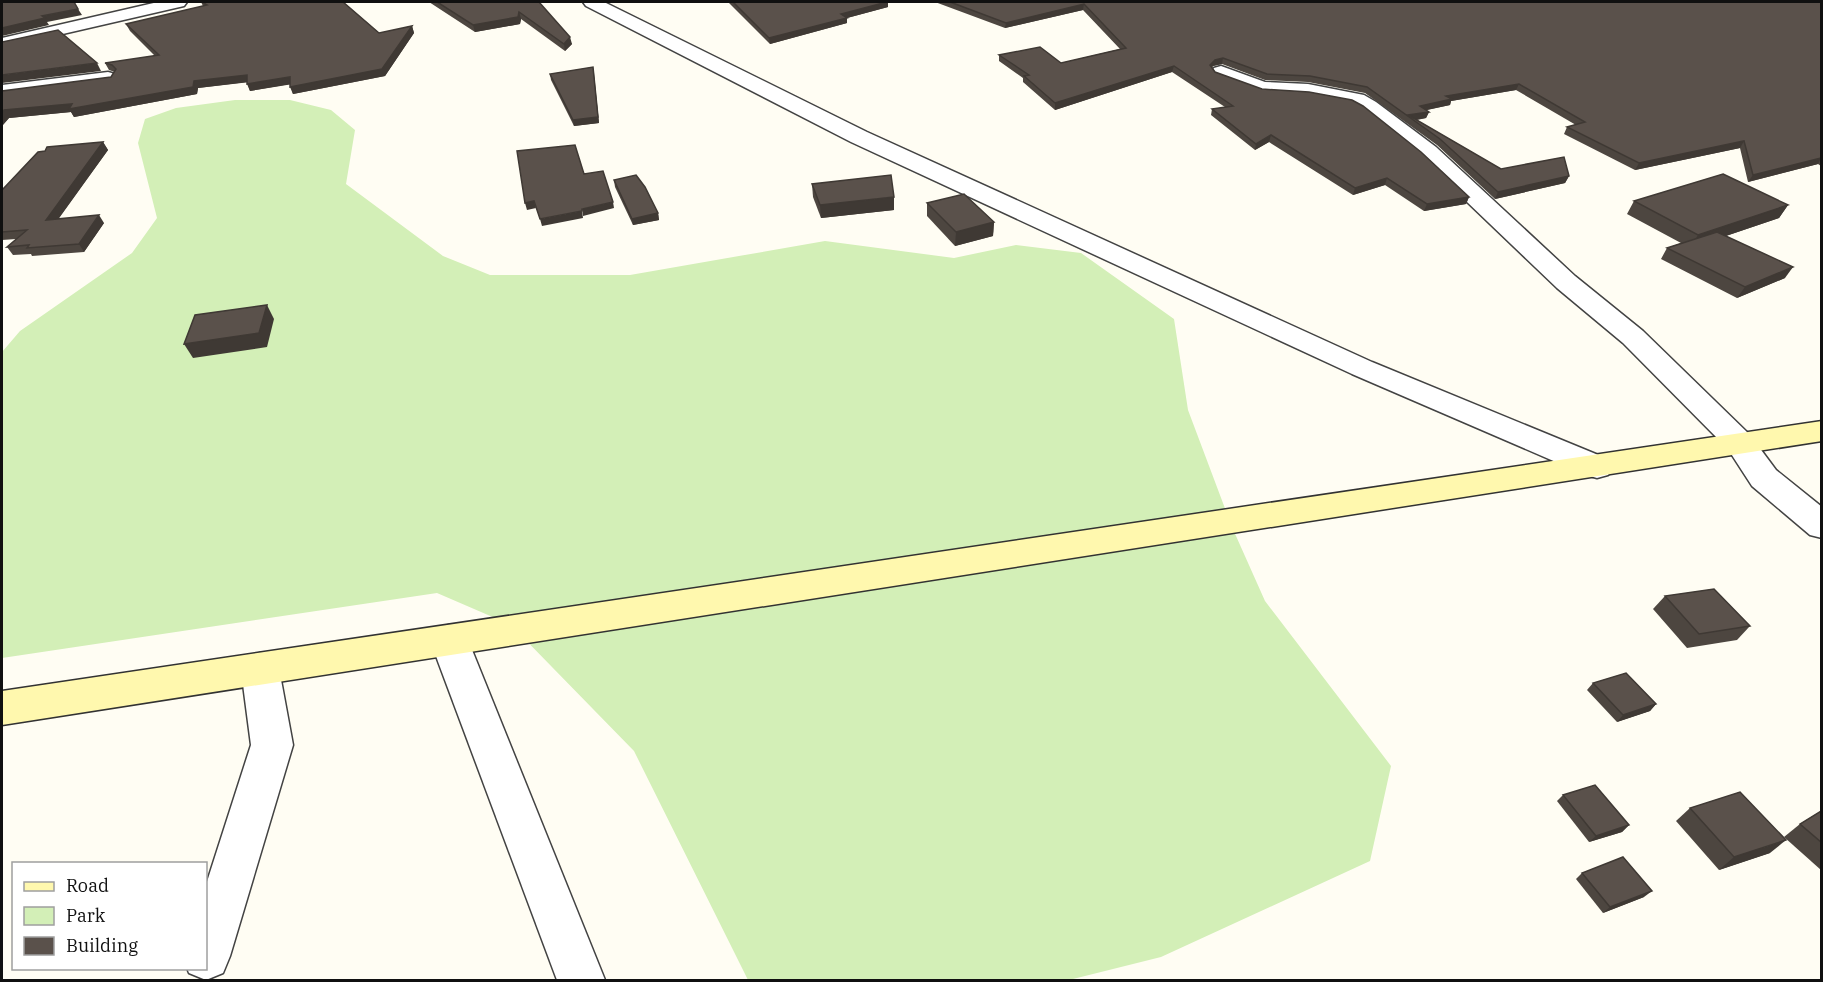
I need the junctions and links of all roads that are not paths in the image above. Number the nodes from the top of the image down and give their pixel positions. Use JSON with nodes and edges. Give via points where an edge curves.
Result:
{"nodes":[{"id":1,"x":178,"y":2,"type":"edge"},
{"id":2,"x":592,"y":2,"type":"edge"},
{"id":3,"x":2,"y":43,"type":"edge"},
{"id":4,"x":1221,"y":72,"type":"edge"},
{"id":5,"x":108,"y":78,"type":"edge"},
{"id":6,"x":2,"y":92,"type":"edge"},
{"id":7,"x":1821,"y":431,"type":"edge"},
{"id":8,"x":1739,"y":442,"type":"junction"},
{"id":9,"x":1597,"y":467,"type":"junction"},
{"id":10,"x":1821,"y":526,"type":"edge"},
{"id":11,"x":449,"y":640,"type":"junction"},
{"id":12,"x":260,"y":669,"type":"junction"},
{"id":13,"x":2,"y":708,"type":"edge"},
{"id":14,"x":207,"y":953,"type":"edge"},
{"id":15,"x":581,"y":981,"type":"edge"}],
"edges":[{"from":1,"to":3,"type":"street"},
{"from":2,"to":9,"type":"street","via":[[870,142],[1362,368]]},
{"from":4,"to":8,"type":"street","via":[[1261,87],[1308,90],[1351,98],[1369,106],[1428,152],[1566,282],[1633,337]]},
{"from":5,"to":6,"type":"street"},
{"from":7,"to":8,"type":"main road"},
{"from":8,"to":9,"type":"main road"},
{"from":8,"to":10,"type":"street","via":[[1764,478]]},
{"from":9,"to":11,"type":"main road"},
{"from":11,"to":12,"type":"main road"},
{"from":11,"to":15,"type":"street"},
{"from":12,"to":13,"type":"main road"},
{"from":12,"to":14,"type":"street","via":[[272,745]]}]}
